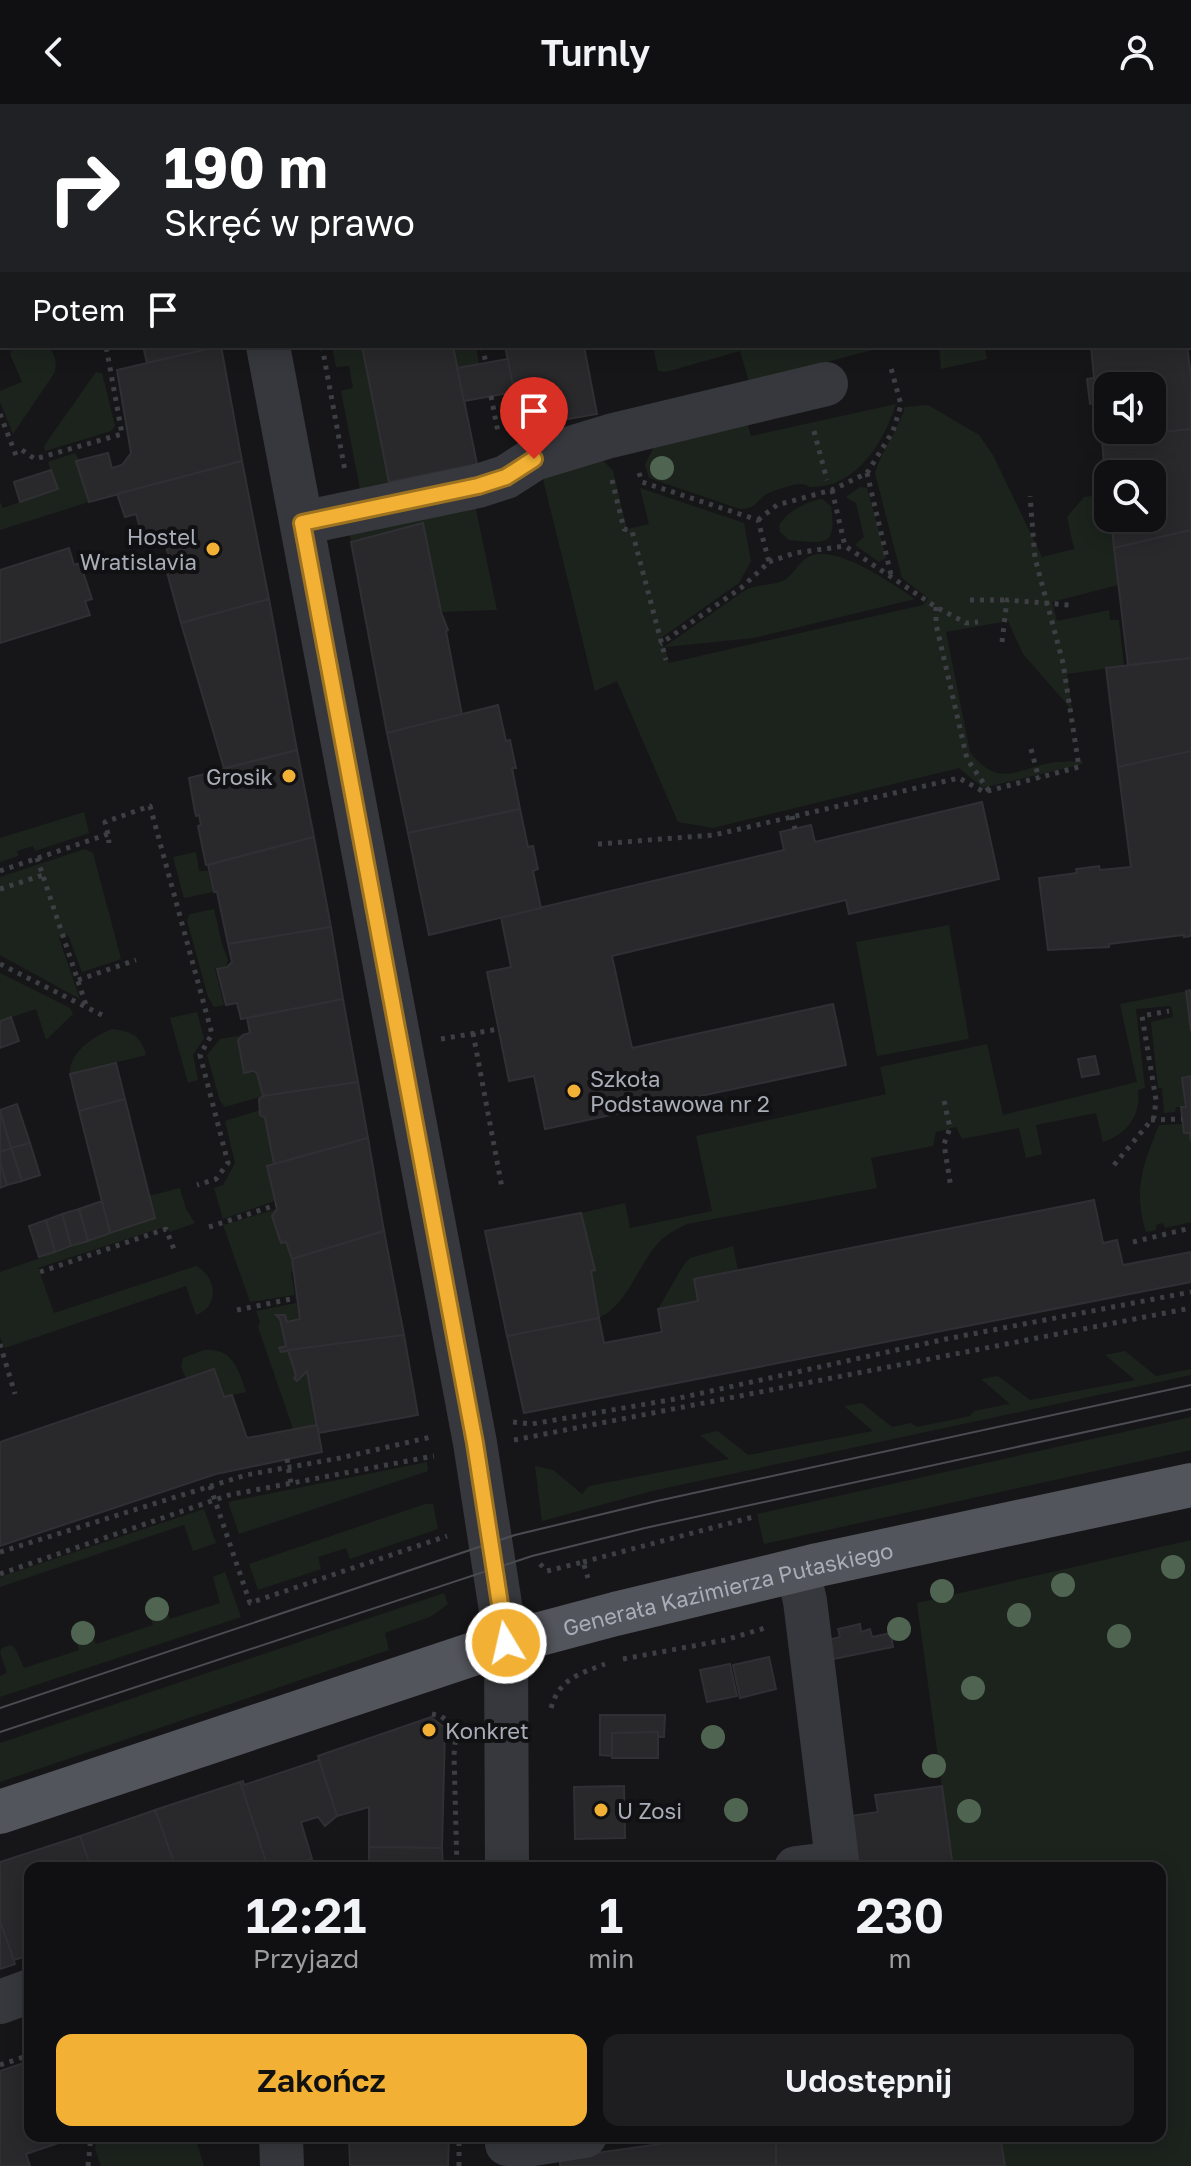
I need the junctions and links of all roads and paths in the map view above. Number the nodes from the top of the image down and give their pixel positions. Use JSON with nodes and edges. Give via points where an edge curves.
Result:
{"nodes":[{"id":1,"x":106,"y":348,"type":"edge"},
{"id":2,"x":268,"y":348,"type":"edge"},
{"id":3,"x":322,"y":348,"type":"edge"},
{"id":4,"x":482,"y":348,"type":"edge"},
{"id":5,"x":486,"y":363,"type":"dead end"},
{"id":6,"x":891,"y":368,"type":"dead end"},
{"id":7,"x":814,"y":386,"type":"joint"},
{"id":8,"x":506,"y":393,"type":"dead end"},
{"id":9,"x":491,"y":396,"type":"dead end"},
{"id":10,"x":0,"y":414,"type":"edge"},
{"id":11,"x":497,"y":421,"type":"dead end"},
{"id":12,"x":513,"y":429,"type":"dead end"},
{"id":13,"x":618,"y":434,"type":"junction"},
{"id":14,"x":22,"y":450,"type":"dead end"},
{"id":15,"x":17,"y":458,"type":"dead end"},
{"id":16,"x":867,"y":473,"type":"junction"},
{"id":17,"x":827,"y":480,"type":"dead end"},
{"id":18,"x":832,"y":490,"type":"junction"},
{"id":19,"x":1030,"y":496,"type":"dead end"},
{"id":20,"x":344,"y":515,"type":"junction"},
{"id":21,"x":758,"y":520,"type":"junction"},
{"id":22,"x":302,"y":523,"type":"junction"},
{"id":23,"x":845,"y":546,"type":"junction"},
{"id":24,"x":769,"y":562,"type":"junction"},
{"id":25,"x":891,"y":575,"type":"junction"},
{"id":26,"x":970,"y":600,"type":"dead end"},
{"id":27,"x":1007,"y":600,"type":"junction"},
{"id":28,"x":1048,"y":604,"type":"junction"},
{"id":29,"x":1069,"y":605,"type":"dead end"},
{"id":30,"x":936,"y":607,"type":"junction"},
{"id":31,"x":978,"y":622,"type":"dead end"},
{"id":32,"x":1002,"y":642,"type":"dead end"},
{"id":33,"x":660,"y":644,"type":"junction"},
{"id":34,"x":666,"y":660,"type":"dead end"},
{"id":35,"x":1031,"y":749,"type":"dead end"},
{"id":36,"x":1039,"y":779,"type":"junction"},
{"id":37,"x":989,"y":791,"type":"junction"},
{"id":38,"x":792,"y":816,"type":"junction"},
{"id":39,"x":795,"y":829,"type":"dead end"},
{"id":40,"x":108,"y":834,"type":"junction"},
{"id":41,"x":109,"y":843,"type":"dead end"},
{"id":42,"x":598,"y":844,"type":"dead end"},
{"id":43,"x":37,"y":858,"type":"junction"},
{"id":44,"x":0,"y":871,"type":"edge"},
{"id":45,"x":43,"y":875,"type":"junction"},
{"id":46,"x":0,"y":889,"type":"edge"},
{"id":47,"x":136,"y":960,"type":"dead end"},
{"id":48,"x":0,"y":964,"type":"edge"},
{"id":49,"x":78,"y":980,"type":"junction"},
{"id":50,"x":87,"y":1008,"type":"junction"},
{"id":51,"x":1169,"y":1011,"type":"dead end"},
{"id":52,"x":102,"y":1015,"type":"dead end"},
{"id":53,"x":499,"y":1029,"type":"dead end"},
{"id":54,"x":473,"y":1033,"type":"junction"},
{"id":55,"x":437,"y":1040,"type":"dead end"},
{"id":56,"x":944,"y":1101,"type":"dead end"},
{"id":57,"x":1182,"y":1119,"type":"dead end"},
{"id":58,"x":1151,"y":1120,"type":"junction"},
{"id":59,"x":1114,"y":1165,"type":"dead end"},
{"id":60,"x":197,"y":1185,"type":"dead end"},
{"id":61,"x":502,"y":1188,"type":"dead end"},
{"id":62,"x":951,"y":1188,"type":"dead end"},
{"id":63,"x":276,"y":1205,"type":"dead end"},
{"id":64,"x":209,"y":1227,"type":"dead end"},
{"id":65,"x":1191,"y":1228,"type":"edge"},
{"id":66,"x":1133,"y":1242,"type":"dead end"},
{"id":67,"x":175,"y":1252,"type":"dead end"},
{"id":68,"x":40,"y":1272,"type":"dead end"},
{"id":69,"x":1191,"y":1292,"type":"edge"},
{"id":70,"x":296,"y":1298,"type":"dead end"},
{"id":71,"x":1191,"y":1308,"type":"edge"},
{"id":72,"x":237,"y":1310,"type":"dead end"},
{"id":73,"x":0,"y":1344,"type":"edge"},
{"id":74,"x":15,"y":1394,"type":"dead end"},
{"id":75,"x":510,"y":1422,"type":"dead end"},
{"id":76,"x":439,"y":1435,"type":"dead end"},
{"id":77,"x":500,"y":1443,"type":"dead end"},
{"id":78,"x":439,"y":1455,"type":"dead end"},
{"id":79,"x":287,"y":1459,"type":"dead end"},
{"id":80,"x":289,"y":1467,"type":"junction"},
{"id":81,"x":291,"y":1484,"type":"junction"},
{"id":82,"x":1191,"y":1485,"type":"edge"},
{"id":83,"x":210,"y":1486,"type":"junction"},
{"id":84,"x":214,"y":1501,"type":"junction"},
{"id":85,"x":753,"y":1517,"type":"dead end"},
{"id":86,"x":452,"y":1534,"type":"dead end"},
{"id":87,"x":0,"y":1552,"type":"edge"},
{"id":88,"x":583,"y":1562,"type":"junction"},
{"id":89,"x":540,"y":1564,"type":"dead end"},
{"id":90,"x":798,"y":1571,"type":"junction"},
{"id":91,"x":0,"y":1574,"type":"edge"},
{"id":92,"x":591,"y":1586,"type":"dead end"},
{"id":93,"x":805,"y":1615,"type":"junction"},
{"id":94,"x":506,"y":1643,"type":"junction"},
{"id":95,"x":550,"y":1709,"type":"dead end"},
{"id":96,"x":427,"y":1713,"type":"dead end"},
{"id":97,"x":0,"y":1812,"type":"edge"},
{"id":98,"x":457,"y":1862,"type":"edge"},
{"id":99,"x":507,"y":1862,"type":"edge"},
{"id":100,"x":824,"y":1862,"type":"edge"},
{"id":101,"x":24,"y":1993,"type":"edge"},
{"id":102,"x":0,"y":2002,"type":"edge"},
{"id":103,"x":24,"y":2057,"type":"edge"},
{"id":104,"x":0,"y":2065,"type":"edge"},
{"id":105,"x":90,"y":2142,"type":"edge"},
{"id":106,"x":281,"y":2142,"type":"edge"},
{"id":107,"x":459,"y":2142,"type":"edge"},
{"id":108,"x":546,"y":2142,"type":"edge"},
{"id":109,"x":507,"y":2149,"type":"edge"},
{"id":110,"x":88,"y":2166,"type":"edge"},
{"id":111,"x":282,"y":2166,"type":"edge"},
{"id":112,"x":459,"y":2166,"type":"edge"}],
"edges":[{"from":1,"to":14,"type":"path","via":[[122,434],[35,459]]},
{"from":2,"to":22,"type":"street"},
{"from":3,"to":20,"type":"path","via":[[348,486]]},
{"from":4,"to":5,"type":"path"},
{"from":6,"to":16,"type":"path","via":[[901,405],[893,431]]},
{"from":7,"to":13,"type":"street"},
{"from":7,"to":17,"type":"path"},
{"from":8,"to":12,"type":"path"},
{"from":9,"to":11,"type":"path"},
{"from":10,"to":15,"type":"path"},
{"from":13,"to":20,"type":"street","via":[[534,459],[506,477],[478,486]]},
{"from":13,"to":21,"type":"path","via":[[642,482]]},
{"from":13,"to":33,"type":"path","via":[[610,472],[624,529],[632,531]]},
{"from":16,"to":18,"type":"path"},
{"from":16,"to":25,"type":"path"},
{"from":18,"to":21,"type":"path","via":[[777,505]]},
{"from":18,"to":23,"type":"path"},
{"from":19,"to":28,"type":"path","via":[[1035,558]]},
{"from":20,"to":22,"type":"street"},
{"from":21,"to":24,"type":"path"},
{"from":22,"to":94,"type":"street","via":[[475,1443]]},
{"from":23,"to":24,"type":"path"},
{"from":23,"to":25,"type":"path"},
{"from":24,"to":33,"type":"path"},
{"from":25,"to":30,"type":"path"},
{"from":26,"to":27,"type":"path"},
{"from":27,"to":28,"type":"path"},
{"from":27,"to":32,"type":"path"},
{"from":28,"to":29,"type":"path"},
{"from":28,"to":36,"type":"path","via":[[1079,767]]},
{"from":30,"to":31,"type":"path","via":[[966,623]]},
{"from":30,"to":37,"type":"path","via":[[967,759]]},
{"from":33,"to":34,"type":"path"},
{"from":35,"to":36,"type":"path"},
{"from":36,"to":37,"type":"path"},
{"from":37,"to":38,"type":"path","via":[[959,778],[855,797]]},
{"from":38,"to":39,"type":"path"},
{"from":38,"to":42,"type":"path","via":[[714,835]]},
{"from":40,"to":41,"type":"path"},
{"from":40,"to":43,"type":"path"},
{"from":40,"to":60,"type":"path","via":[[105,822],[150,806],[212,1034],[200,1055],[228,1163],[216,1179]]},
{"from":43,"to":44,"type":"path"},
{"from":43,"to":45,"type":"path"},
{"from":45,"to":46,"type":"path"},
{"from":45,"to":49,"type":"path"},
{"from":47,"to":49,"type":"path"},
{"from":48,"to":50,"type":"path"},
{"from":49,"to":50,"type":"path"},
{"from":50,"to":52,"type":"path"},
{"from":51,"to":58,"type":"path","via":[[1142,1016],[1156,1100]]},
{"from":53,"to":54,"type":"path"},
{"from":54,"to":55,"type":"path"},
{"from":54,"to":61,"type":"path"},
{"from":56,"to":62,"type":"path"},
{"from":57,"to":58,"type":"path"},
{"from":58,"to":59,"type":"path"},
{"from":63,"to":64,"type":"path"},
{"from":65,"to":66,"type":"path"},
{"from":67,"to":68,"type":"path","via":[[166,1229]]},
{"from":69,"to":75,"type":"path","via":[[675,1399],[532,1424]]},
{"from":70,"to":72,"type":"path"},
{"from":71,"to":77,"type":"path"},
{"from":73,"to":74,"type":"path"},
{"from":76,"to":80,"type":"path"},
{"from":78,"to":81,"type":"path"},
{"from":79,"to":80,"type":"path"},
{"from":80,"to":81,"type":"path"},
{"from":80,"to":83,"type":"path"},
{"from":81,"to":84,"type":"path"},
{"from":82,"to":90,"type":"main road","name":"Generała Kazimierza Pułaskiego"},
{"from":83,"to":84,"type":"path"},
{"from":83,"to":87,"type":"path"},
{"from":84,"to":86,"type":"path","via":[[250,1603]]},
{"from":84,"to":91,"type":"path"},
{"from":85,"to":88,"type":"path"},
{"from":88,"to":89,"type":"path","via":[[547,1571]]},
{"from":88,"to":92,"type":"path"},
{"from":90,"to":93,"type":"street"},
{"from":90,"to":94,"type":"main road","name":"Generała Kazimierza Pułaskiego"},
{"from":93,"to":95,"type":"path","via":[[725,1640],[612,1661],[568,1681],[557,1690]]},
{"from":93,"to":100,"type":"street"},
{"from":94,"to":97,"type":"main road","name":"Generała Kazimierza Pułaskiego"},
{"from":94,"to":99,"type":"street"},
{"from":96,"to":98,"type":"path","via":[[441,1716],[456,1736]]},
{"from":101,"to":102,"type":"street"},
{"from":103,"to":104,"type":"path"},
{"from":105,"to":110,"type":"path"},
{"from":106,"to":111,"type":"street"},
{"from":107,"to":112,"type":"path"},
{"from":108,"to":109,"type":"street"}]}
